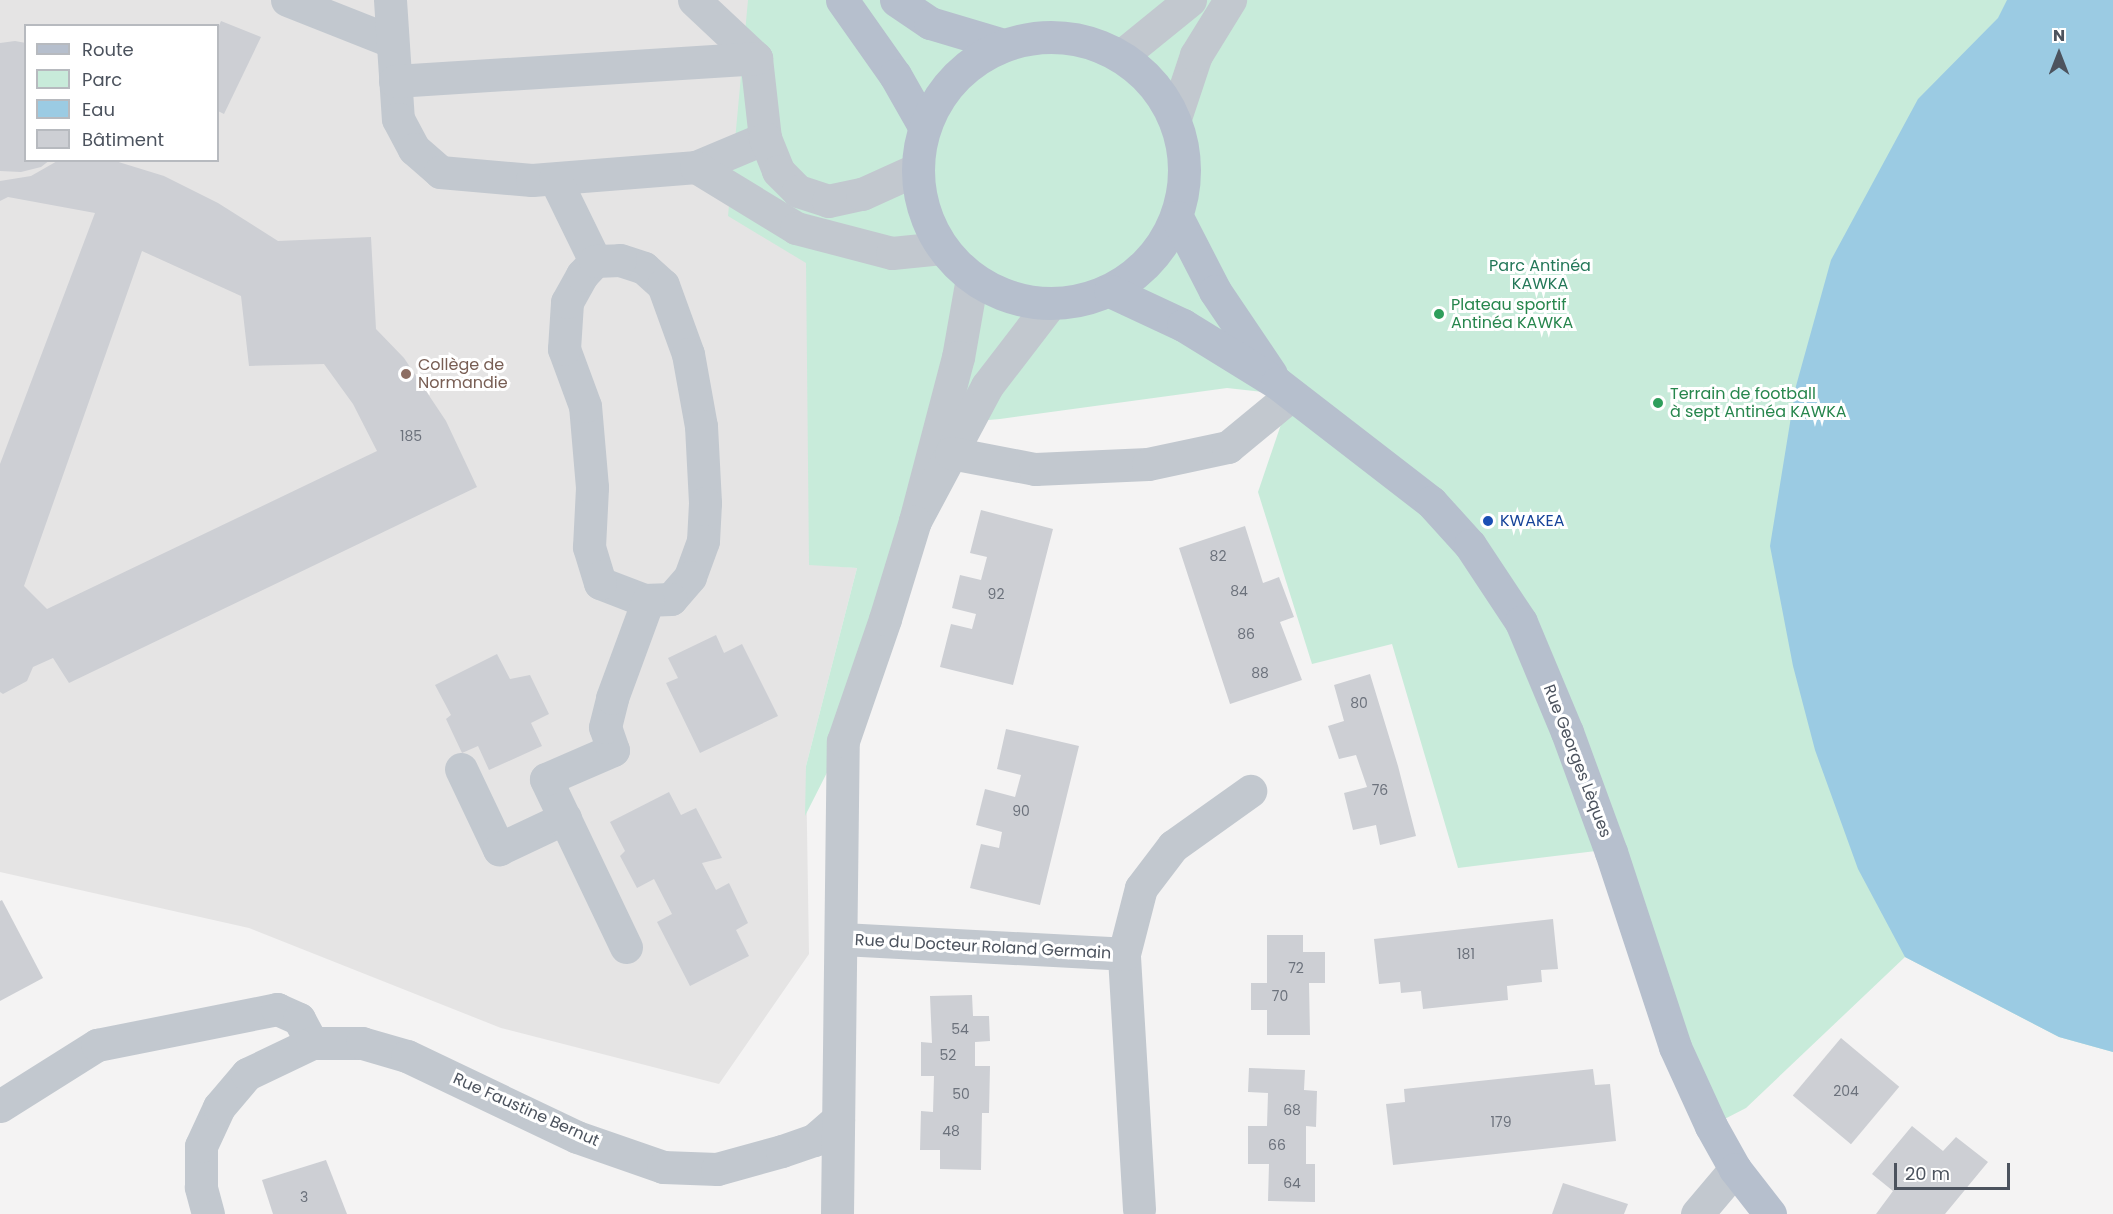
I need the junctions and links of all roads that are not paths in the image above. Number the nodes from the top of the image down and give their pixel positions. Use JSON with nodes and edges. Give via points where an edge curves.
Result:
{"nodes":[{"id":1,"x":286,"y":0,"type":"edge"},
{"id":2,"x":390,"y":0,"type":"edge"},
{"id":3,"x":694,"y":0,"type":"edge"},
{"id":4,"x":842,"y":0,"type":"edge"},
{"id":5,"x":896,"y":0,"type":"edge"},
{"id":6,"x":1190,"y":0,"type":"edge"},
{"id":7,"x":1230,"y":0,"type":"edge"},
{"id":8,"x":391,"y":41,"type":"junction"},
{"id":9,"x":1004,"y":45,"type":"junction"},
{"id":10,"x":1121,"y":56,"type":"junction"},
{"id":11,"x":756,"y":58,"type":"junction"},
{"id":12,"x":395,"y":81,"type":"junction"},
{"id":13,"x":1175,"y":118,"type":"junction"},
{"id":14,"x":924,"y":126,"type":"junction"},
{"id":15,"x":765,"y":138,"type":"junction"},
{"id":16,"x":696,"y":167,"type":"junction"},
{"id":17,"x":917,"y":169,"type":"junction"},
{"id":18,"x":555,"y":179,"type":"junction"},
{"id":19,"x":1177,"y":217,"type":"junction"},
{"id":20,"x":942,"y":248,"type":"junction"},
{"id":21,"x":595,"y":261,"type":"junction"},
{"id":22,"x":972,"y":279,"type":"junction"},
{"id":23,"x":1110,"y":291,"type":"junction"},
{"id":24,"x":1050,"y":304,"type":"junction"},
{"id":25,"x":1284,"y":389,"type":"junction"},
{"id":26,"x":951,"y":453,"type":"junction"},
{"id":27,"x":915,"y":521,"type":"junction"},
{"id":28,"x":648,"y":600,"type":"junction"},
{"id":29,"x":461,"y":769,"type":"dead end"},
{"id":30,"x":1250,"y":791,"type":"dead end"},
{"id":31,"x":565,"y":818,"type":"junction"},
{"id":32,"x":842,"y":939,"type":"junction"},
{"id":33,"x":626,"y":947,"type":"dead end"},
{"id":34,"x":1124,"y":954,"type":"junction"},
{"id":35,"x":312,"y":1043,"type":"junction"},
{"id":36,"x":0,"y":1106,"type":"edge"},
{"id":37,"x":838,"y":1119,"type":"junction"},
{"id":38,"x":1735,"y":1169,"type":"junction"},
{"id":39,"x":1139,"y":1209,"type":"dead end"},
{"id":40,"x":208,"y":1214,"type":"edge"},
{"id":41,"x":837,"y":1214,"type":"edge"},
{"id":42,"x":1697,"y":1214,"type":"edge"},
{"id":43,"x":1770,"y":1214,"type":"edge"}],
"edges":[{"from":1,"to":8,"type":"street"},
{"from":2,"to":8,"type":"street"},
{"from":3,"to":11,"type":"street"},
{"from":4,"to":14,"type":"main road","via":[[895,75]]},
{"from":5,"to":9,"type":"main road","via":[[930,23]]},
{"from":6,"to":10,"type":"street"},
{"from":7,"to":13,"type":"street","via":[[1196,56]]},
{"from":8,"to":12,"type":"street"},
{"from":9,"to":10,"type":"main road","via":[[1043,37],[1084,41]]},
{"from":9,"to":14,"type":"main road","via":[[978,58],[955,77],[936,100]]},
{"from":10,"to":13,"type":"main road","via":[[1153,83]]},
{"from":11,"to":12,"type":"street"},
{"from":11,"to":15,"type":"street"},
{"from":12,"to":18,"type":"street","via":[[398,119],[414,149],[440,172]]},
{"from":13,"to":19,"type":"main road","via":[[1184,151],[1185,185]]},
{"from":14,"to":17,"type":"main road"},
{"from":15,"to":16,"type":"street"},
{"from":15,"to":17,"type":"street","via":[[778,171],[798,191],[828,201],[862,194]]},
{"from":16,"to":18,"type":"street"},
{"from":16,"to":20,"type":"street","via":[[796,228],[892,253]]},
{"from":17,"to":20,"type":"main road","via":[[923,211]]},
{"from":18,"to":21,"type":"street"},
{"from":19,"to":23,"type":"main road","via":[[1161,247],[1144,266]]},
{"from":19,"to":25,"type":"main road","name":"Rue Georges Lèques","via":[[1215,291]]},
{"from":20,"to":22,"type":"main road"},
{"from":21,"to":28,"type":"street","via":[[567,302],[564,349],[585,406],[592,487],[589,546],[600,583]]},
{"from":21,"to":28,"type":"street","via":[[620,260],[644,268],[663,285],[688,354],[700,426],[703,541],[690,577],[671,598]]},
{"from":22,"to":24,"type":"main road","via":[[1009,297]]},
{"from":22,"to":27,"type":"street","name":"Rue du Docteur Roland Germain","via":[[958,357]]},
{"from":23,"to":24,"type":"main road","via":[[1081,301]]},
{"from":23,"to":25,"type":"main road","name":"Rue Georges Lèques","via":[[1184,325]]},
{"from":24,"to":26,"type":"street","name":"Rue du Docteur Roland Germain","via":[[987,386]]},
{"from":25,"to":26,"type":"street","via":[[1228,447],[1148,464],[1035,469]]},
{"from":25,"to":38,"type":"main road","name":"Rue Georges Lèques","via":[[1431,501],[1470,545],[1521,622],[1603,830],[1675,1047]]},
{"from":26,"to":27,"type":"street","name":"Rue du Docteur Roland Germain"},
{"from":27,"to":32,"type":"street","name":"Rue du Docteur Roland Germain","via":[[843,741]]},
{"from":28,"to":31,"type":"street","via":[[605,727],[613,750],[546,779]]},
{"from":29,"to":31,"type":"street","via":[[500,849]]},
{"from":30,"to":34,"type":"street","name":"Rue du Docteur Roland Germain","via":[[1173,846],[1141,888]]},
{"from":31,"to":33,"type":"street"},
{"from":32,"to":34,"type":"street","name":"Rue du Docteur Roland Germain"},
{"from":32,"to":37,"type":"street","name":"Rue du Docteur Roland Germain"},
{"from":34,"to":39,"type":"street","name":"Rue du Docteur Roland Germain"},
{"from":35,"to":36,"type":"street","via":[[299,1019],[277,1009],[97,1045]]},
{"from":35,"to":37,"type":"street","name":"Rue Faustine Bernut","via":[[362,1043],[407,1056],[577,1137],[663,1167],[717,1169],[814,1140]]},
{"from":35,"to":40,"type":"street","name":"Rue Faustine Bernut","via":[[247,1074],[219,1107],[201,1146],[201,1187]]},
{"from":37,"to":41,"type":"street","name":"Rue du Docteur Roland Germain"},
{"from":38,"to":42,"type":"street"},
{"from":38,"to":43,"type":"main road","name":"Rue Georges Lèques"}]}
